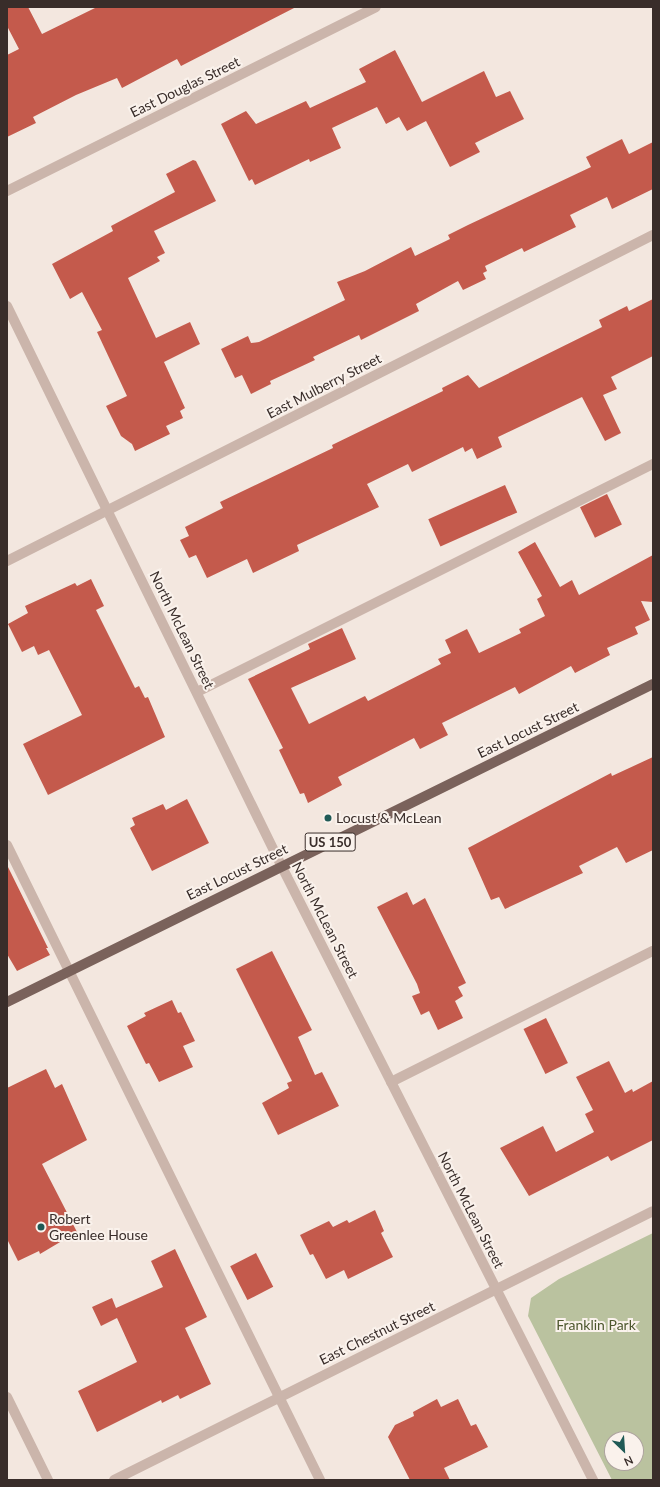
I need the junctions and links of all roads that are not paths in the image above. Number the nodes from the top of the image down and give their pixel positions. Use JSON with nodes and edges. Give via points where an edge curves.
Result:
{"nodes":[{"id":1,"x":376,"y":7,"type":"edge"},
{"id":2,"x":7,"y":191,"type":"edge"},
{"id":3,"x":653,"y":235,"type":"edge"},
{"id":4,"x":7,"y":306,"type":"edge"},
{"id":5,"x":653,"y":464,"type":"edge"},
{"id":6,"x":108,"y":511,"type":"junction"},
{"id":7,"x":7,"y":561,"type":"edge"},
{"id":8,"x":653,"y":684,"type":"edge"},
{"id":9,"x":197,"y":692,"type":"junction"},
{"id":10,"x":7,"y":845,"type":"edge"},
{"id":11,"x":282,"y":866,"type":"junction"},
{"id":12,"x":653,"y":951,"type":"edge"},
{"id":13,"x":69,"y":971,"type":"junction"},
{"id":14,"x":7,"y":1002,"type":"edge"},
{"id":15,"x":391,"y":1082,"type":"junction"},
{"id":16,"x":653,"y":1211,"type":"edge"},
{"id":17,"x":496,"y":1290,"type":"junction"},
{"id":18,"x":7,"y":1397,"type":"edge"},
{"id":19,"x":280,"y":1397,"type":"junction"},
{"id":20,"x":48,"y":1480,"type":"edge"},
{"id":21,"x":114,"y":1480,"type":"edge"},
{"id":22,"x":320,"y":1480,"type":"edge"},
{"id":23,"x":592,"y":1480,"type":"edge"}],
"edges":[{"from":1,"to":2,"type":"street","name":"East Douglas Street"},
{"from":3,"to":6,"type":"street","name":"East Mulberry Street"},
{"from":4,"to":6,"type":"street","name":"North McLean Street"},
{"from":5,"to":9,"type":"street"},
{"from":6,"to":7,"type":"street","name":"East Mulberry Street"},
{"from":6,"to":9,"type":"street","name":"North McLean Street"},
{"from":8,"to":11,"type":"main road","name":"East Locust Street","number":"US 150"},
{"from":9,"to":11,"type":"street","name":"North McLean Street"},
{"from":10,"to":13,"type":"street"},
{"from":11,"to":13,"type":"main road","name":"East Locust Street","number":"US 150"},
{"from":11,"to":15,"type":"street","name":"North McLean Street"},
{"from":12,"to":15,"type":"street"},
{"from":13,"to":14,"type":"main road","name":"East Locust Street","number":"US 150"},
{"from":13,"to":19,"type":"street"},
{"from":15,"to":17,"type":"street","name":"North McLean Street"},
{"from":16,"to":17,"type":"street","name":"East Chestnut Street"},
{"from":17,"to":19,"type":"street","name":"East Chestnut Street"},
{"from":17,"to":23,"type":"street","name":"North McLean Street"},
{"from":18,"to":20,"type":"street"},
{"from":19,"to":21,"type":"street","name":"East Chestnut Street"},
{"from":19,"to":22,"type":"street"}]}
